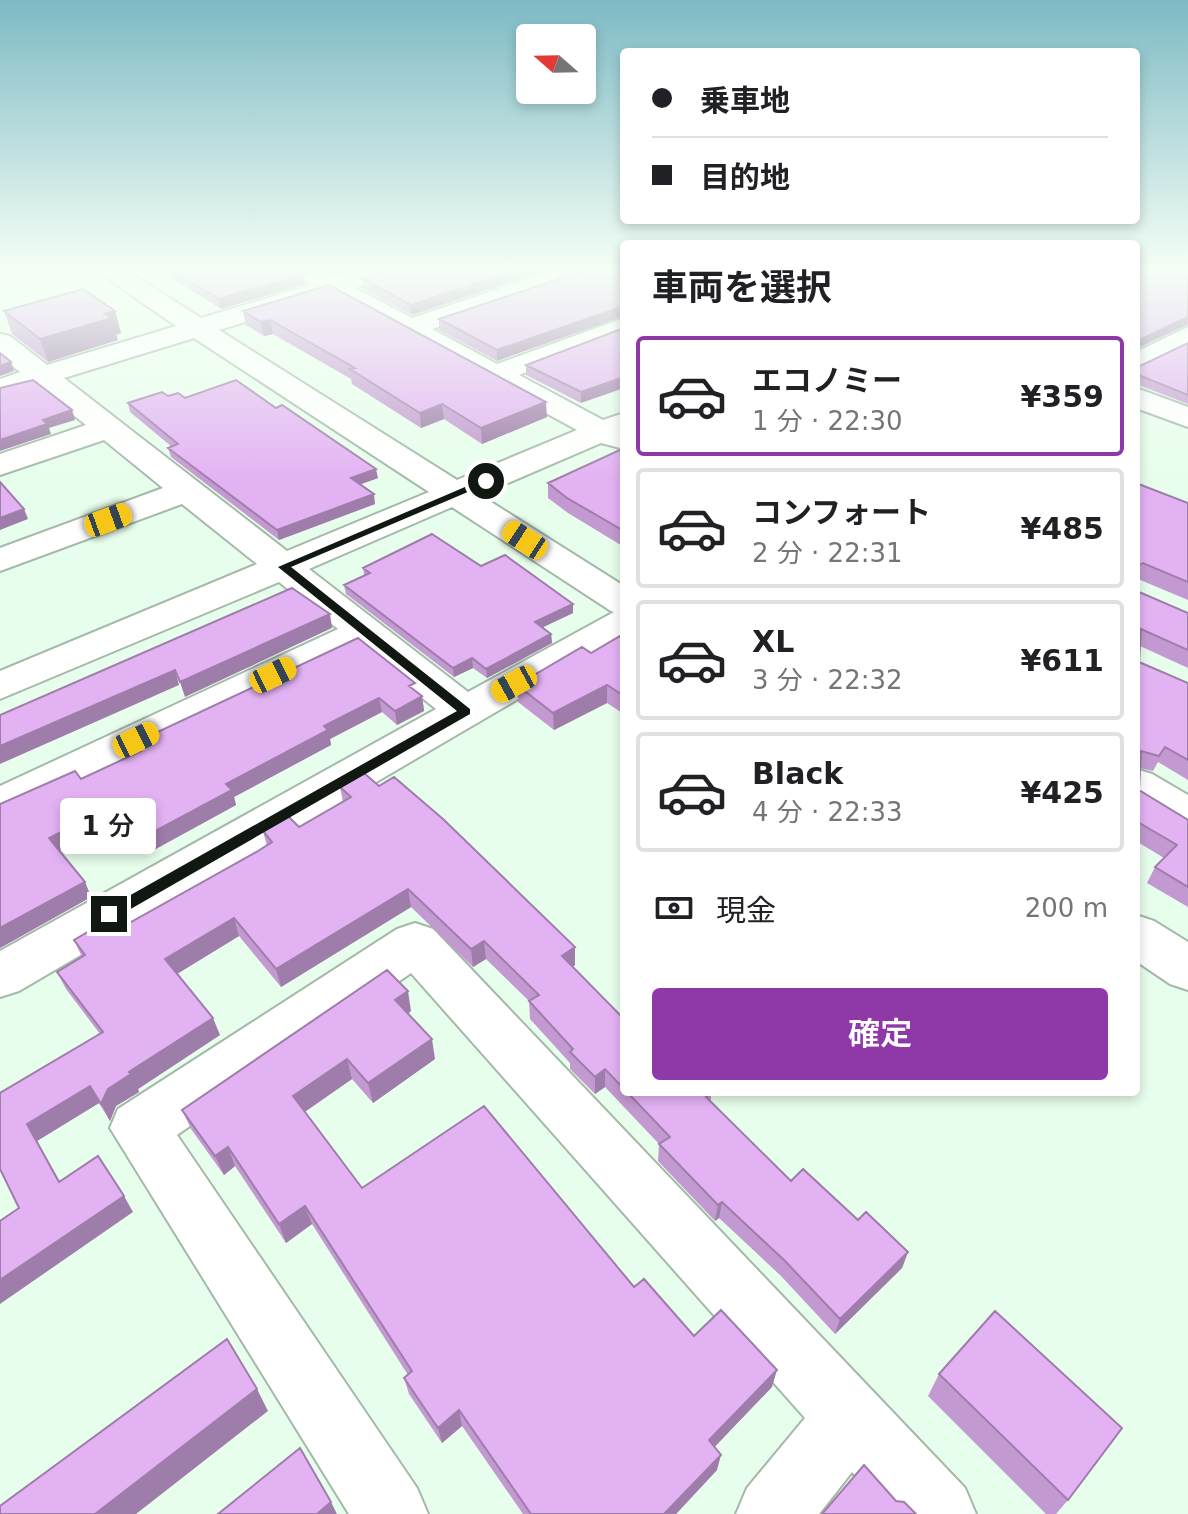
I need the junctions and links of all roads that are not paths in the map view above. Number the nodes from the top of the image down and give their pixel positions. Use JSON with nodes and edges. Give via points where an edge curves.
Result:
{"nodes":[{"id":1,"x":158,"y":340,"type":"edge"},
{"id":2,"x":217,"y":340,"type":"edge"},
{"id":3,"x":431,"y":340,"type":"edge"},
{"id":4,"x":588,"y":340,"type":"edge"},
{"id":5,"x":1179,"y":340,"type":"edge"},
{"id":6,"x":0,"y":342,"type":"edge"},
{"id":7,"x":1140,"y":361,"type":"edge"},
{"id":8,"x":496,"y":374,"type":"junction"},
{"id":9,"x":45,"y":375,"type":"junction"},
{"id":10,"x":0,"y":388,"type":"edge"},
{"id":11,"x":1140,"y":399,"type":"edge"},
{"id":12,"x":1188,"y":418,"type":"edge"},
{"id":13,"x":106,"y":429,"type":"junction"},
{"id":14,"x":617,"y":433,"type":"edge"},
{"id":15,"x":0,"y":465,"type":"edge"},
{"id":16,"x":188,"y":490,"type":"junction"},
{"id":17,"x":454,"y":495,"type":"junction"},
{"id":18,"x":0,"y":560,"type":"edge"},
{"id":19,"x":284,"y":567,"type":"junction"},
{"id":20,"x":620,"y":600,"type":"edge"},
{"id":21,"x":620,"y":623,"type":"edge"},
{"id":22,"x":364,"y":632,"type":"junction"},
{"id":23,"x":0,"y":686,"type":"edge"},
{"id":24,"x":465,"y":711,"type":"junction"},
{"id":25,"x":1140,"y":787,"type":"edge"},
{"id":26,"x":0,"y":805,"type":"edge"},
{"id":27,"x":1188,"y":817,"type":"edge"},
{"id":28,"x":1140,"y":938,"type":"edge"},
{"id":29,"x":1188,"y":969,"type":"edge"},
{"id":30,"x":0,"y":976,"type":"edge"},
{"id":31,"x":850,"y":1418,"type":"junction"},
{"id":32,"x":391,"y":1514,"type":"edge"},
{"id":33,"x":773,"y":1514,"type":"edge"},
{"id":34,"x":939,"y":1514,"type":"edge"}],
"edges":[{"from":1,"to":9,"type":"street"},
{"from":2,"to":17,"type":"street"},
{"from":3,"to":8,"type":"street"},
{"from":4,"to":8,"type":"street"},
{"from":5,"to":7,"type":"street"},
{"from":6,"to":9,"type":"street"},
{"from":8,"to":14,"type":"street"},
{"from":9,"to":10,"type":"street"},
{"from":9,"to":13,"type":"street"},
{"from":11,"to":12,"type":"street"},
{"from":13,"to":15,"type":"street"},
{"from":13,"to":16,"type":"street"},
{"from":14,"to":17,"type":"street"},
{"from":16,"to":18,"type":"street"},
{"from":16,"to":19,"type":"street"},
{"from":17,"to":19,"type":"street"},
{"from":17,"to":20,"type":"street"},
{"from":19,"to":22,"type":"street"},
{"from":19,"to":23,"type":"street"},
{"from":21,"to":24,"type":"street"},
{"from":22,"to":24,"type":"street"},
{"from":22,"to":26,"type":"street"},
{"from":24,"to":30,"type":"street"},
{"from":25,"to":27,"type":"street"},
{"from":28,"to":29,"type":"street"},
{"from":31,"to":32,"type":"street","via":[[415,943],[139,1128]]},
{"from":31,"to":33,"type":"street"},
{"from":31,"to":34,"type":"street"}]}
